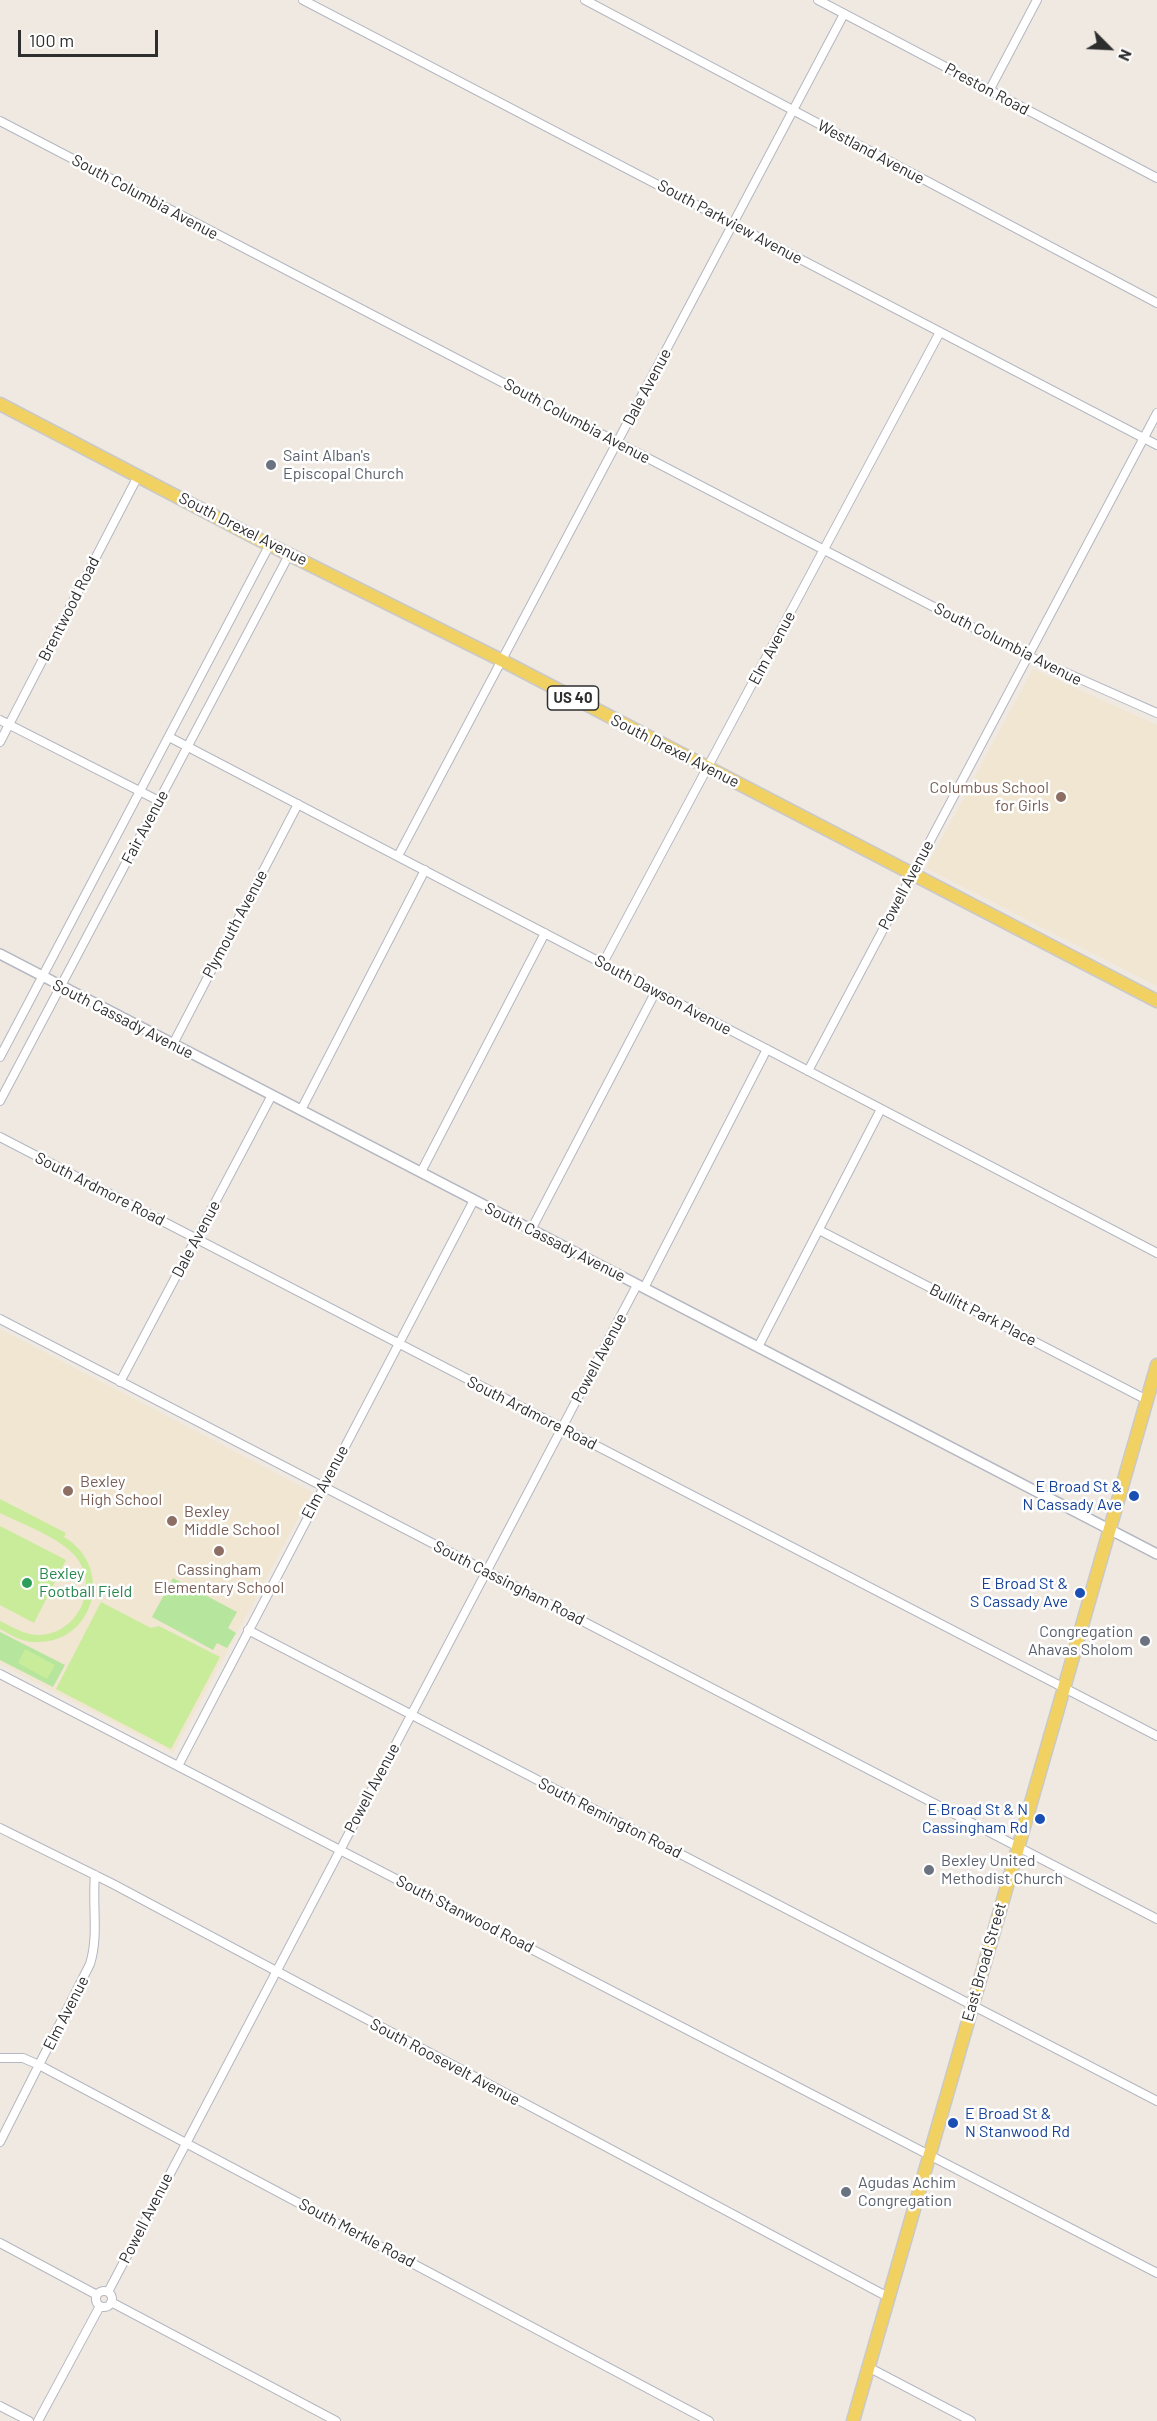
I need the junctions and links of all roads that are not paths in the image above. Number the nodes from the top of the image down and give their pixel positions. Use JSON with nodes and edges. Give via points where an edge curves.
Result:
{"nodes":[{"id":1,"x":303,"y":0,"type":"edge"},
{"id":2,"x":585,"y":0,"type":"edge"},
{"id":3,"x":818,"y":0,"type":"edge"},
{"id":4,"x":1037,"y":0,"type":"edge"},
{"id":5,"x":844,"y":14,"type":"junction"},
{"id":6,"x":989,"y":91,"type":"junction"},
{"id":7,"x":793,"y":111,"type":"junction"},
{"id":8,"x":0,"y":121,"type":"edge"},
{"id":9,"x":1157,"y":178,"type":"edge"},
{"id":10,"x":734,"y":224,"type":"junction"},
{"id":11,"x":1157,"y":303,"type":"edge"},
{"id":12,"x":940,"y":332,"type":"junction"},
{"id":13,"x":1,"y":406,"type":"edge"},
{"id":14,"x":1157,"y":413,"type":"edge"},
{"id":15,"x":1143,"y":438,"type":"junction"},
{"id":16,"x":618,"y":442,"type":"junction"},
{"id":17,"x":1157,"y":445,"type":"edge"},
{"id":18,"x":138,"y":476,"type":"junction"},
{"id":19,"x":270,"y":544,"type":"junction"},
{"id":20,"x":824,"y":550,"type":"junction"},
{"id":21,"x":290,"y":553,"type":"junction"},
{"id":22,"x":1028,"y":656,"type":"junction"},
{"id":23,"x":501,"y":660,"type":"junction"},
{"id":24,"x":1157,"y":713,"type":"edge"},
{"id":25,"x":0,"y":720,"type":"edge"},
{"id":26,"x":9,"y":725,"type":"junction"},
{"id":27,"x":168,"y":737,"type":"junction"},
{"id":28,"x":0,"y":742,"type":"edge"},
{"id":29,"x":187,"y":747,"type":"junction"},
{"id":30,"x":708,"y":768,"type":"junction"},
{"id":31,"x":140,"y":791,"type":"junction"},
{"id":32,"x":159,"y":801,"type":"junction"},
{"id":33,"x":298,"y":804,"type":"junction"},
{"id":34,"x":398,"y":856,"type":"junction"},
{"id":35,"x":425,"y":870,"type":"junction"},
{"id":36,"x":912,"y":874,"type":"junction"},
{"id":37,"x":545,"y":933,"type":"junction"},
{"id":38,"x":0,"y":954,"type":"edge"},
{"id":39,"x":603,"y":963,"type":"junction"},
{"id":40,"x":42,"y":977,"type":"junction"},
{"id":41,"x":61,"y":986,"type":"junction"},
{"id":42,"x":656,"y":991,"type":"junction"},
{"id":43,"x":1157,"y":1001,"type":"edge"},
{"id":44,"x":173,"y":1044,"type":"junction"},
{"id":45,"x":767,"y":1049,"type":"junction"},
{"id":46,"x":0,"y":1057,"type":"edge"},
{"id":47,"x":808,"y":1071,"type":"junction"},
{"id":48,"x":272,"y":1095,"type":"junction"},
{"id":49,"x":0,"y":1101,"type":"edge"},
{"id":50,"x":881,"y":1109,"type":"junction"},
{"id":51,"x":301,"y":1110,"type":"junction"},
{"id":52,"x":0,"y":1137,"type":"edge"},
{"id":53,"x":422,"y":1172,"type":"junction"},
{"id":54,"x":474,"y":1200,"type":"junction"},
{"id":55,"x":531,"y":1230,"type":"junction"},
{"id":56,"x":819,"y":1230,"type":"junction"},
{"id":57,"x":196,"y":1239,"type":"junction"},
{"id":58,"x":1157,"y":1252,"type":"edge"},
{"id":59,"x":641,"y":1286,"type":"junction"},
{"id":60,"x":0,"y":1320,"type":"edge"},
{"id":61,"x":398,"y":1343,"type":"junction"},
{"id":62,"x":758,"y":1347,"type":"junction"},
{"id":63,"x":1157,"y":1365,"type":"edge"},
{"id":64,"x":120,"y":1382,"type":"junction"},
{"id":65,"x":1147,"y":1400,"type":"junction"},
{"id":66,"x":562,"y":1428,"type":"junction"},
{"id":67,"x":323,"y":1487,"type":"junction"},
{"id":68,"x":1110,"y":1530,"type":"junction"},
{"id":69,"x":1157,"y":1554,"type":"edge"},
{"id":70,"x":487,"y":1571,"type":"junction"},
{"id":71,"x":248,"y":1630,"type":"junction"},
{"id":72,"x":0,"y":1674,"type":"edge"},
{"id":73,"x":1064,"y":1688,"type":"junction"},
{"id":74,"x":411,"y":1714,"type":"junction"},
{"id":75,"x":1157,"y":1736,"type":"edge"},
{"id":76,"x":177,"y":1766,"type":"junction"},
{"id":77,"x":0,"y":1828,"type":"edge"},
{"id":78,"x":1017,"y":1846,"type":"junction"},
{"id":79,"x":339,"y":1849,"type":"junction"},
{"id":80,"x":95,"y":1875,"type":"junction"},
{"id":81,"x":1157,"y":1919,"type":"edge"},
{"id":82,"x":275,"y":1971,"type":"junction"},
{"id":83,"x":972,"y":2005,"type":"junction"},
{"id":84,"x":0,"y":2058,"type":"edge"},
{"id":85,"x":39,"y":2065,"type":"junction"},
{"id":86,"x":1157,"y":2101,"type":"edge"},
{"id":87,"x":0,"y":2142,"type":"edge"},
{"id":88,"x":185,"y":2142,"type":"junction"},
{"id":89,"x":929,"y":2154,"type":"junction"},
{"id":90,"x":0,"y":2243,"type":"edge"},
{"id":91,"x":1157,"y":2273,"type":"edge"},
{"id":92,"x":108,"y":2292,"type":"junction"},
{"id":93,"x":97,"y":2295,"type":"junction"},
{"id":94,"x":888,"y":2297,"type":"junction"},
{"id":95,"x":111,"y":2302,"type":"junction"},
{"id":96,"x":100,"y":2306,"type":"junction"},
{"id":97,"x":868,"y":2367,"type":"junction"},
{"id":98,"x":0,"y":2406,"type":"edge"},
{"id":99,"x":29,"y":2421,"type":"edge"},
{"id":100,"x":38,"y":2421,"type":"edge"},
{"id":101,"x":336,"y":2421,"type":"edge"},
{"id":102,"x":709,"y":2421,"type":"edge"},
{"id":103,"x":853,"y":2421,"type":"edge"},
{"id":104,"x":971,"y":2421,"type":"edge"}],
"edges":[{"from":1,"to":10,"type":"street","name":"South Parkview Avenue"},
{"from":2,"to":7,"type":"street","name":"Westland Avenue"},
{"from":3,"to":5,"type":"street","name":"Preston Road"},
{"from":4,"to":6,"type":"street"},
{"from":5,"to":6,"type":"street","name":"Preston Road"},
{"from":5,"to":7,"type":"street","name":"Dale Avenue"},
{"from":6,"to":9,"type":"street","name":"Preston Road"},
{"from":7,"to":10,"type":"street","name":"Dale Avenue"},
{"from":7,"to":11,"type":"street","name":"Westland Avenue"},
{"from":8,"to":16,"type":"street","name":"South Columbia Avenue"},
{"from":10,"to":12,"type":"street","name":"South Parkview Avenue"},
{"from":10,"to":16,"type":"street","name":"Dale Avenue"},
{"from":12,"to":15,"type":"street","name":"South Parkview Avenue"},
{"from":12,"to":20,"type":"street","name":"Elm Avenue"},
{"from":13,"to":18,"type":"main road","name":"South Drexel Avenue","number":"US 40"},
{"from":14,"to":15,"type":"street","name":"Powell Avenue"},
{"from":15,"to":17,"type":"street","name":"South Parkview Avenue"},
{"from":15,"to":22,"type":"street","name":"Powell Avenue"},
{"from":16,"to":20,"type":"street","name":"South Columbia Avenue"},
{"from":16,"to":23,"type":"street","name":"Dale Avenue"},
{"from":18,"to":19,"type":"main road","name":"South Drexel Avenue","number":"US 40"},
{"from":18,"to":26,"type":"street","name":"Brentwood Road"},
{"from":19,"to":21,"type":"main road","name":"South Drexel Avenue","number":"US 40"},
{"from":19,"to":27,"type":"street","name":"Fair Avenue"},
{"from":20,"to":22,"type":"street","name":"South Columbia Avenue"},
{"from":20,"to":30,"type":"street","name":"Elm Avenue"},
{"from":21,"to":23,"type":"main road","name":"South Drexel Avenue","number":"US 40"},
{"from":21,"to":29,"type":"street","name":"Fair Avenue"},
{"from":22,"to":24,"type":"street","name":"South Columbia Avenue"},
{"from":22,"to":36,"type":"street","name":"Powell Avenue"},
{"from":23,"to":30,"type":"main road","name":"South Drexel Avenue","number":"US 40"},
{"from":23,"to":34,"type":"street","name":"Dale Avenue"},
{"from":25,"to":26,"type":"street"},
{"from":26,"to":28,"type":"street","name":"Brentwood Road"},
{"from":26,"to":31,"type":"street"},
{"from":27,"to":29,"type":"street","name":"South Dawson Avenue"},
{"from":27,"to":31,"type":"street","name":"Fair Avenue"},
{"from":29,"to":32,"type":"street","name":"Fair Avenue"},
{"from":29,"to":33,"type":"street","name":"South Dawson Avenue"},
{"from":30,"to":36,"type":"main road","name":"South Drexel Avenue","number":"US 40"},
{"from":30,"to":39,"type":"street","name":"Elm Avenue"},
{"from":31,"to":32,"type":"street"},
{"from":31,"to":40,"type":"street","name":"Fair Avenue"},
{"from":32,"to":41,"type":"street","name":"Fair Avenue"},
{"from":33,"to":34,"type":"street","name":"South Dawson Avenue"},
{"from":33,"to":44,"type":"street","name":"Plymouth Avenue"},
{"from":34,"to":35,"type":"street","name":"South Dawson Avenue"},
{"from":35,"to":37,"type":"street","name":"South Dawson Avenue"},
{"from":35,"to":51,"type":"street"},
{"from":36,"to":43,"type":"main road","name":"South Drexel Avenue","number":"US 40"},
{"from":36,"to":47,"type":"street","name":"Powell Avenue"},
{"from":37,"to":39,"type":"street","name":"South Dawson Avenue"},
{"from":37,"to":53,"type":"street"},
{"from":38,"to":40,"type":"street","name":"South Cassady Avenue"},
{"from":39,"to":42,"type":"street","name":"South Dawson Avenue"},
{"from":40,"to":41,"type":"street","name":"South Cassady Avenue"},
{"from":40,"to":46,"type":"street","name":"Fair Avenue"},
{"from":41,"to":44,"type":"street","name":"South Cassady Avenue"},
{"from":41,"to":49,"type":"street","name":"Fair Avenue"},
{"from":42,"to":45,"type":"street","name":"South Dawson Avenue"},
{"from":42,"to":55,"type":"street"},
{"from":44,"to":48,"type":"street","name":"South Cassady Avenue"},
{"from":45,"to":47,"type":"street","name":"South Dawson Avenue"},
{"from":45,"to":59,"type":"street","name":"Powell Avenue"},
{"from":47,"to":50,"type":"street","name":"South Dawson Avenue"},
{"from":48,"to":51,"type":"street","name":"South Cassady Avenue"},
{"from":48,"to":57,"type":"street","name":"Dale Avenue"},
{"from":50,"to":56,"type":"street"},
{"from":50,"to":58,"type":"street","name":"South Dawson Avenue"},
{"from":51,"to":53,"type":"street","name":"South Cassady Avenue"},
{"from":52,"to":57,"type":"street","name":"South Ardmore Road"},
{"from":53,"to":54,"type":"street","name":"South Cassady Avenue"},
{"from":54,"to":55,"type":"street","name":"South Cassady Avenue"},
{"from":54,"to":61,"type":"street","name":"Elm Avenue"},
{"from":55,"to":59,"type":"street","name":"South Cassady Avenue"},
{"from":56,"to":62,"type":"street"},
{"from":56,"to":65,"type":"street","name":"Bullitt Park Place"},
{"from":57,"to":61,"type":"street","name":"South Ardmore Road"},
{"from":57,"to":64,"type":"street","name":"Dale Avenue"},
{"from":59,"to":62,"type":"street","name":"South Cassady Avenue"},
{"from":59,"to":66,"type":"street","name":"Powell Avenue"},
{"from":60,"to":64,"type":"street","name":"South Cassingham Road"},
{"from":61,"to":66,"type":"street","name":"South Ardmore Road"},
{"from":61,"to":67,"type":"street","name":"Elm Avenue"},
{"from":62,"to":68,"type":"street","name":"South Cassady Avenue"},
{"from":63,"to":65,"type":"main road","name":"East Broad Street"},
{"from":64,"to":67,"type":"street","name":"South Cassingham Road"},
{"from":65,"to":68,"type":"main road","name":"East Broad Street"},
{"from":66,"to":70,"type":"street","name":"Powell Avenue"},
{"from":66,"to":73,"type":"street","name":"South Ardmore Road"},
{"from":67,"to":70,"type":"street","name":"South Cassingham Road"},
{"from":67,"to":71,"type":"street","name":"Elm Avenue"},
{"from":68,"to":69,"type":"street","name":"South Cassady Avenue"},
{"from":68,"to":73,"type":"main road","name":"East Broad Street"},
{"from":70,"to":74,"type":"street","name":"Powell Avenue"},
{"from":70,"to":78,"type":"street","name":"South Cassingham Road"},
{"from":71,"to":74,"type":"street","name":"South Remington Road"},
{"from":71,"to":76,"type":"street","name":"Elm Avenue"},
{"from":72,"to":76,"type":"street","name":"South Stanwood Road"},
{"from":73,"to":75,"type":"street","name":"South Ardmore Road"},
{"from":73,"to":78,"type":"main road","name":"East Broad Street"},
{"from":74,"to":79,"type":"street","name":"Powell Avenue"},
{"from":74,"to":83,"type":"street","name":"South Remington Road"},
{"from":76,"to":79,"type":"street","name":"South Stanwood Road"},
{"from":77,"to":80,"type":"street","name":"South Roosevelt Avenue"},
{"from":78,"to":81,"type":"street","name":"South Cassingham Road"},
{"from":78,"to":83,"type":"main road","name":"East Broad Street"},
{"from":79,"to":82,"type":"street","name":"Powell Avenue"},
{"from":79,"to":89,"type":"street","name":"South Stanwood Road"},
{"from":80,"to":82,"type":"street","name":"South Roosevelt Avenue"},
{"from":80,"to":85,"type":"street","name":"Elm Avenue","via":[[94,1952]]},
{"from":82,"to":88,"type":"street","name":"Powell Avenue"},
{"from":82,"to":94,"type":"street","name":"South Roosevelt Avenue"},
{"from":83,"to":86,"type":"street","name":"South Remington Road"},
{"from":83,"to":89,"type":"main road","name":"East Broad Street"},
{"from":84,"to":85,"type":"street","name":"South Merkle Road","via":[[23,2058]]},
{"from":85,"to":87,"type":"street","name":"Elm Avenue"},
{"from":85,"to":88,"type":"street","name":"South Merkle Road"},
{"from":88,"to":92,"type":"street","name":"Powell Avenue"},
{"from":88,"to":102,"type":"street","name":"South Merkle Road"},
{"from":89,"to":91,"type":"street","name":"South Stanwood Road"},
{"from":89,"to":94,"type":"main road","name":"East Broad Street"},
{"from":90,"to":93,"type":"street"},
{"from":92,"to":93,"type":"street","via":[[100,2291]]},
{"from":92,"to":95,"type":"street"},
{"from":93,"to":96,"type":"street"},
{"from":94,"to":97,"type":"main road","name":"East Broad Street"},
{"from":95,"to":96,"type":"street"},
{"from":95,"to":101,"type":"street"},
{"from":96,"to":100,"type":"street"},
{"from":97,"to":103,"type":"main road","name":"East Broad Street"},
{"from":97,"to":104,"type":"street"},
{"from":98,"to":99,"type":"street"}]}
